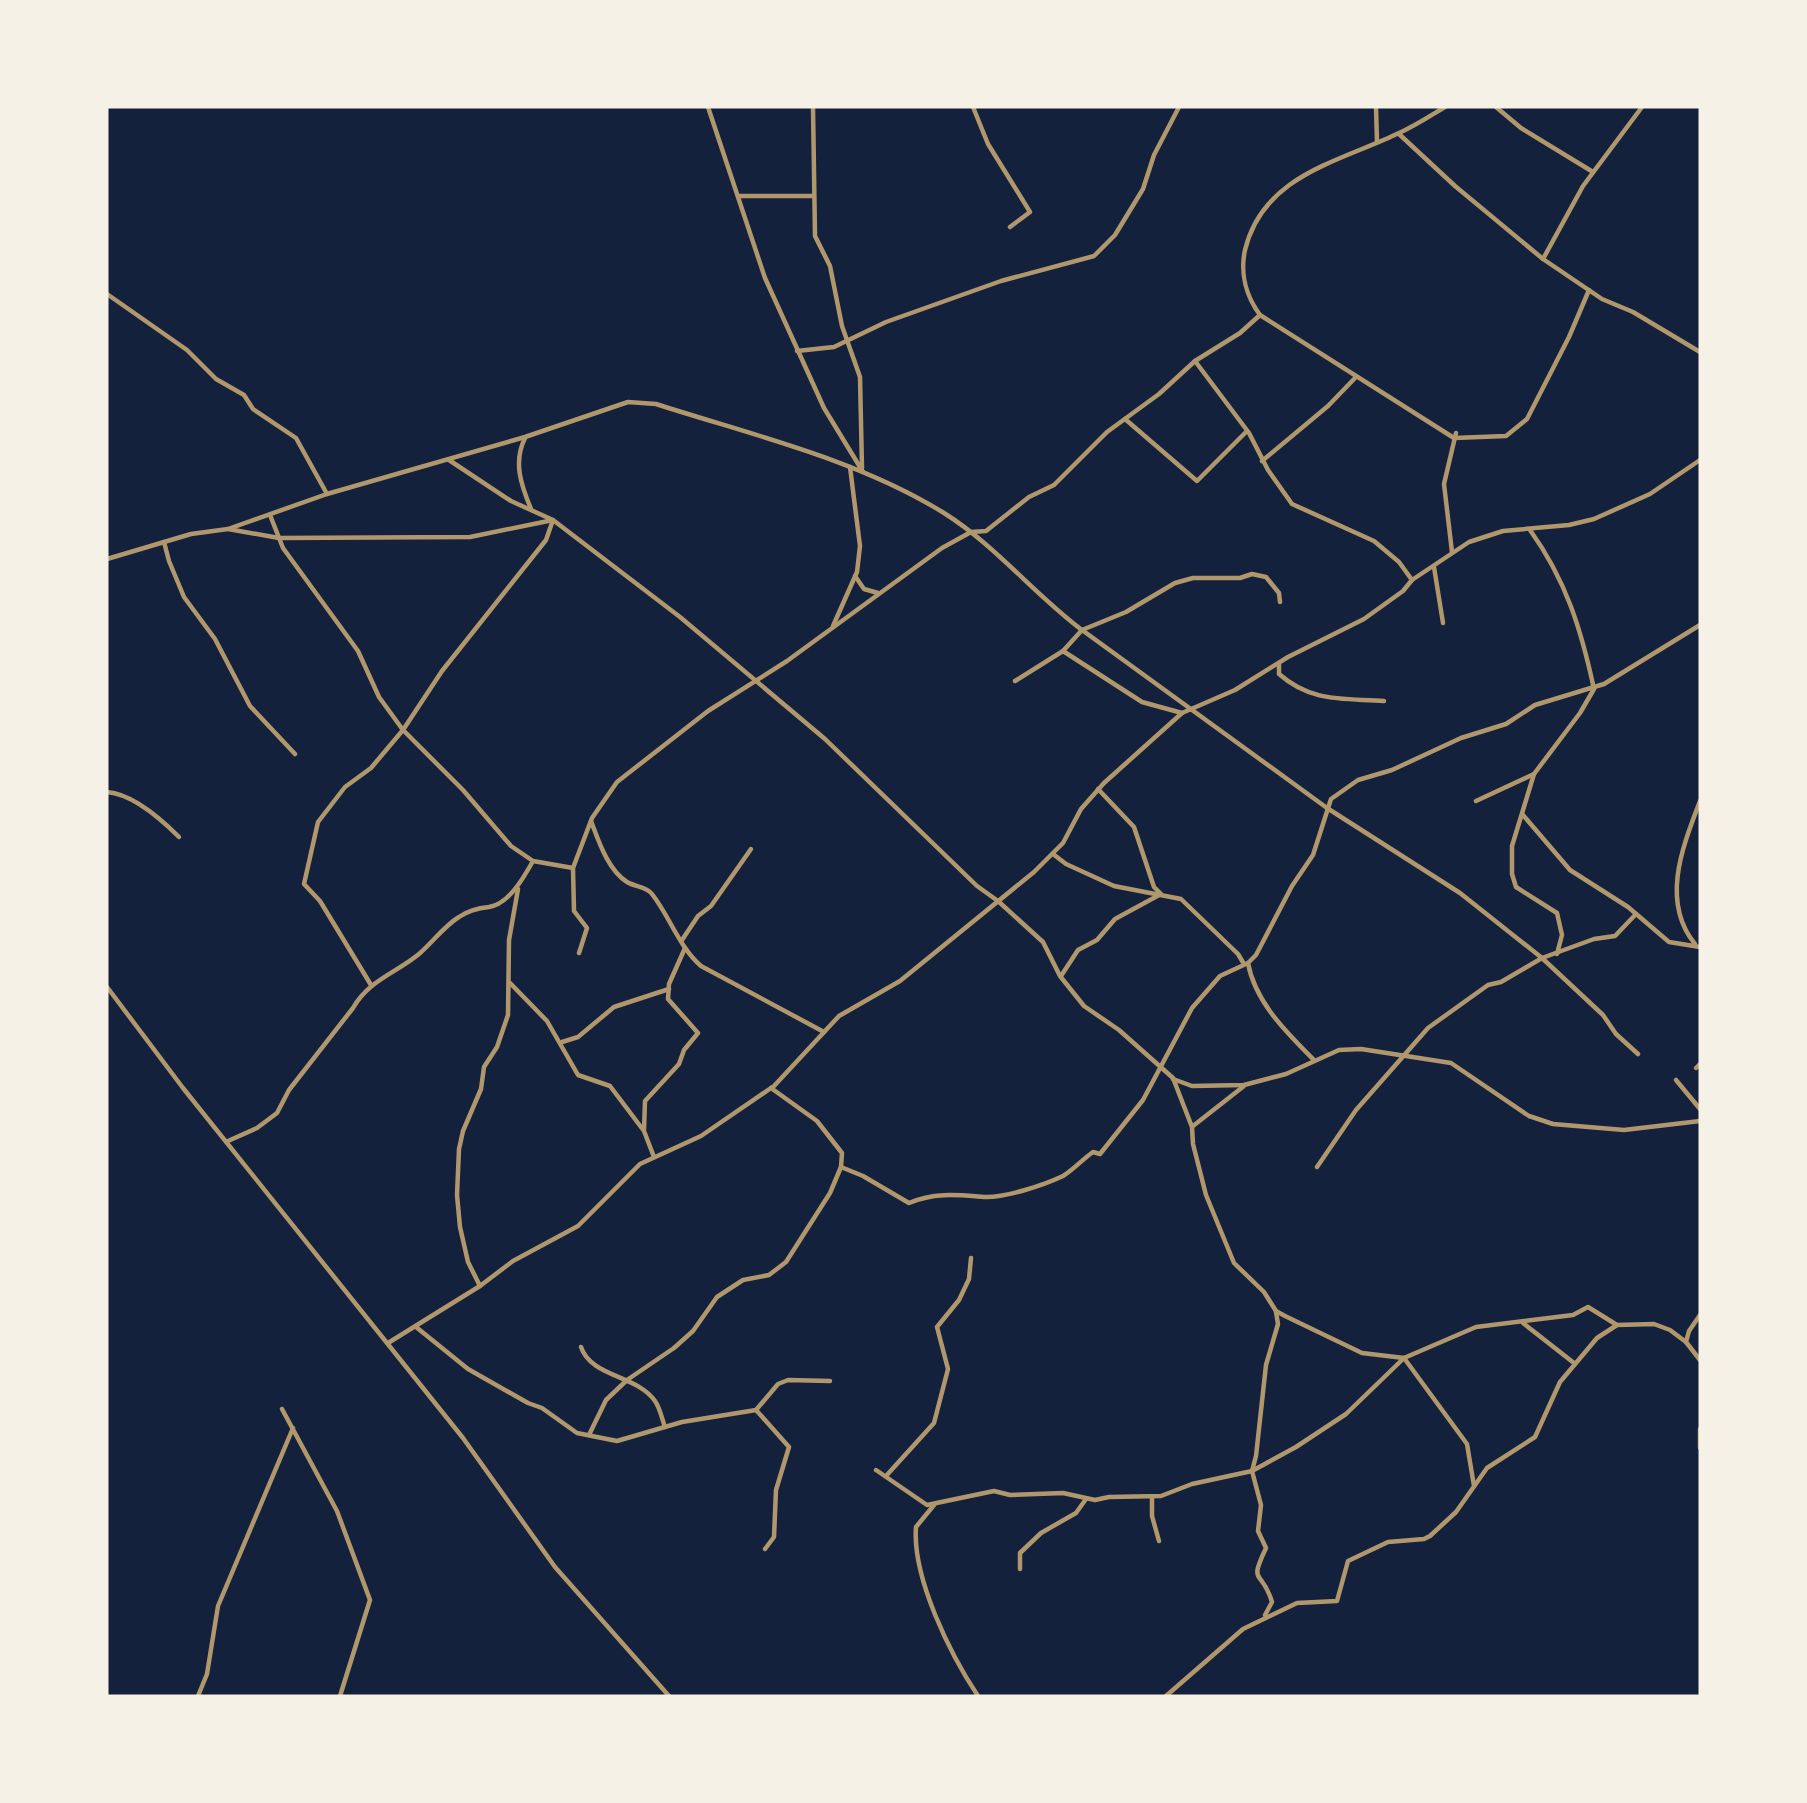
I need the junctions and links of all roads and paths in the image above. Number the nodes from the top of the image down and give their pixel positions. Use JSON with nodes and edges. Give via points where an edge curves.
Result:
{"nodes":[{"id":1,"x":708,"y":107,"type":"edge"},
{"id":2,"x":813,"y":107,"type":"edge"},
{"id":3,"x":973,"y":107,"type":"edge"},
{"id":4,"x":1179,"y":107,"type":"edge"},
{"id":5,"x":1376,"y":107,"type":"edge"},
{"id":6,"x":1446,"y":107,"type":"edge"},
{"id":7,"x":1496,"y":107,"type":"edge"},
{"id":8,"x":1642,"y":107,"type":"edge"},
{"id":9,"x":1399,"y":134,"type":"junction"},
{"id":10,"x":1377,"y":142,"type":"junction"},
{"id":11,"x":1593,"y":172,"type":"junction"},
{"id":12,"x":738,"y":196,"type":"junction"},
{"id":13,"x":813,"y":196,"type":"junction"},
{"id":14,"x":1010,"y":227,"type":"dead end"},
{"id":15,"x":1543,"y":259,"type":"junction"},
{"id":16,"x":1589,"y":290,"type":"junction"},
{"id":17,"x":107,"y":294,"type":"edge"},
{"id":18,"x":1260,"y":315,"type":"junction"},
{"id":19,"x":846,"y":342,"type":"junction"},
{"id":20,"x":797,"y":351,"type":"junction"},
{"id":21,"x":1700,"y":352,"type":"edge"},
{"id":22,"x":1195,"y":361,"type":"junction"},
{"id":23,"x":1356,"y":377,"type":"junction"},
{"id":24,"x":1125,"y":419,"type":"junction"},
{"id":25,"x":1247,"y":431,"type":"junction"},
{"id":26,"x":1455,"y":436,"type":"junction"},
{"id":27,"x":525,"y":437,"type":"junction"},
{"id":28,"x":448,"y":460,"type":"junction"},
{"id":29,"x":1700,"y":460,"type":"edge"},
{"id":30,"x":1262,"y":461,"type":"junction"},
{"id":31,"x":850,"y":467,"type":"junction"},
{"id":32,"x":863,"y":472,"type":"junction"},
{"id":33,"x":327,"y":494,"type":"junction"},
{"id":34,"x":531,"y":510,"type":"junction"},
{"id":35,"x":270,"y":515,"type":"junction"},
{"id":36,"x":553,"y":520,"type":"junction"},
{"id":37,"x":228,"y":529,"type":"junction"},
{"id":38,"x":1530,"y":530,"type":"junction"},
{"id":39,"x":971,"y":532,"type":"junction"},
{"id":40,"x":279,"y":538,"type":"junction"},
{"id":41,"x":164,"y":542,"type":"junction"},
{"id":42,"x":1452,"y":552,"type":"junction"},
{"id":43,"x":107,"y":559,"type":"edge"},
{"id":44,"x":1433,"y":567,"type":"junction"},
{"id":45,"x":855,"y":576,"type":"junction"},
{"id":46,"x":1412,"y":580,"type":"junction"},
{"id":47,"x":878,"y":593,"type":"junction"},
{"id":48,"x":1280,"y":602,"type":"dead end"},
{"id":49,"x":1443,"y":623,"type":"dead end"},
{"id":50,"x":1700,"y":625,"type":"edge"},
{"id":51,"x":833,"y":627,"type":"junction"},
{"id":52,"x":1082,"y":630,"type":"junction"},
{"id":53,"x":1063,"y":651,"type":"junction"},
{"id":54,"x":1279,"y":663,"type":"junction"},
{"id":55,"x":1015,"y":681,"type":"dead end"},
{"id":56,"x":753,"y":682,"type":"junction"},
{"id":57,"x":1594,"y":689,"type":"junction"},
{"id":58,"x":1384,"y":701,"type":"dead end"},
{"id":59,"x":1192,"y":708,"type":"junction"},
{"id":60,"x":1182,"y":713,"type":"junction"},
{"id":61,"x":403,"y":730,"type":"junction"},
{"id":62,"x":295,"y":754,"type":"dead end"},
{"id":63,"x":1534,"y":774,"type":"junction"},
{"id":64,"x":1098,"y":789,"type":"junction"},
{"id":65,"x":107,"y":792,"type":"edge"},
{"id":66,"x":1476,"y":801,"type":"dead end"},
{"id":67,"x":1700,"y":801,"type":"edge"},
{"id":68,"x":1327,"y":808,"type":"junction"},
{"id":69,"x":1523,"y":815,"type":"junction"},
{"id":70,"x":591,"y":821,"type":"junction"},
{"id":71,"x":179,"y":837,"type":"dead end"},
{"id":72,"x":751,"y":849,"type":"dead end"},
{"id":73,"x":1053,"y":854,"type":"junction"},
{"id":74,"x":533,"y":861,"type":"junction"},
{"id":75,"x":573,"y":868,"type":"junction"},
{"id":76,"x":518,"y":887,"type":"junction"},
{"id":77,"x":1161,"y":894,"type":"junction"},
{"id":78,"x":998,"y":901,"type":"junction"},
{"id":79,"x":1636,"y":914,"type":"junction"},
{"id":80,"x":682,"y":941,"type":"junction"},
{"id":81,"x":1698,"y":945,"type":"edge"},
{"id":82,"x":685,"y":948,"type":"junction"},
{"id":83,"x":579,"y":953,"type":"dead end"},
{"id":84,"x":1557,"y":954,"type":"junction"},
{"id":85,"x":1542,"y":958,"type":"junction"},
{"id":86,"x":1246,"y":964,"type":"junction"},
{"id":87,"x":1060,"y":976,"type":"junction"},
{"id":88,"x":510,"y":982,"type":"junction"},
{"id":89,"x":371,"y":985,"type":"junction"},
{"id":90,"x":107,"y":986,"type":"edge"},
{"id":91,"x":668,"y":989,"type":"junction"},
{"id":92,"x":824,"y":1032,"type":"junction"},
{"id":93,"x":561,"y":1042,"type":"junction"},
{"id":94,"x":1638,"y":1054,"type":"dead end"},
{"id":95,"x":1405,"y":1058,"type":"junction"},
{"id":96,"x":1314,"y":1060,"type":"junction"},
{"id":97,"x":1161,"y":1065,"type":"junction"},
{"id":98,"x":1173,"y":1078,"type":"junction"},
{"id":99,"x":1676,"y":1080,"type":"dead end"},
{"id":100,"x":1244,"y":1086,"type":"junction"},
{"id":101,"x":771,"y":1088,"type":"junction"},
{"id":102,"x":1700,"y":1109,"type":"edge"},
{"id":103,"x":1700,"y":1121,"type":"edge"},
{"id":104,"x":1192,"y":1127,"type":"junction"},
{"id":105,"x":644,"y":1131,"type":"junction"},
{"id":106,"x":228,"y":1141,"type":"junction"},
{"id":107,"x":654,"y":1157,"type":"junction"},
{"id":108,"x":841,"y":1167,"type":"junction"},
{"id":109,"x":1317,"y":1167,"type":"dead end"},
{"id":110,"x":971,"y":1258,"type":"dead end"},
{"id":111,"x":480,"y":1286,"type":"junction"},
{"id":112,"x":1276,"y":1311,"type":"junction"},
{"id":113,"x":1700,"y":1315,"type":"edge"},
{"id":114,"x":1520,"y":1322,"type":"junction"},
{"id":115,"x":1617,"y":1325,"type":"junction"},
{"id":116,"x":416,"y":1327,"type":"junction"},
{"id":117,"x":1686,"y":1342,"type":"junction"},
{"id":118,"x":388,"y":1343,"type":"junction"},
{"id":119,"x":581,"y":1348,"type":"dead end"},
{"id":120,"x":1404,"y":1358,"type":"junction"},
{"id":121,"x":1700,"y":1360,"type":"edge"},
{"id":122,"x":1574,"y":1363,"type":"junction"},
{"id":123,"x":627,"y":1380,"type":"junction"},
{"id":124,"x":830,"y":1381,"type":"dead end"},
{"id":125,"x":282,"y":1409,"type":"dead end"},
{"id":126,"x":756,"y":1410,"type":"junction"},
{"id":127,"x":294,"y":1427,"type":"junction"},
{"id":128,"x":665,"y":1427,"type":"junction"},
{"id":129,"x":1700,"y":1429,"type":"edge"},
{"id":130,"x":589,"y":1435,"type":"junction"},
{"id":131,"x":1700,"y":1448,"type":"edge"},
{"id":132,"x":876,"y":1470,"type":"dead end"},
{"id":133,"x":1252,"y":1471,"type":"junction"},
{"id":134,"x":886,"y":1476,"type":"junction"},
{"id":135,"x":1474,"y":1486,"type":"junction"},
{"id":136,"x":1152,"y":1497,"type":"junction"},
{"id":137,"x":1086,"y":1499,"type":"junction"},
{"id":138,"x":933,"y":1505,"type":"junction"},
{"id":139,"x":1158,"y":1541,"type":"dead end"},
{"id":140,"x":765,"y":1549,"type":"dead end"},
{"id":141,"x":1020,"y":1569,"type":"dead end"},
{"id":142,"x":1264,"y":1617,"type":"junction"},
{"id":143,"x":198,"y":1696,"type":"edge"},
{"id":144,"x":340,"y":1696,"type":"edge"},
{"id":145,"x":669,"y":1696,"type":"edge"},
{"id":146,"x":978,"y":1696,"type":"edge"},
{"id":147,"x":1166,"y":1696,"type":"edge"}],
"edges":[{"from":1,"to":12,"type":"street"},
{"from":2,"to":13,"type":"street"},
{"from":3,"to":14,"type":"street","via":[[988,145],[1030,212]]},
{"from":4,"to":19,"type":"street","via":[[1154,155],[1143,189],[1115,235],[1094,256],[991,285],[886,322]]},
{"from":5,"to":10,"type":"street"},
{"from":6,"to":9,"type":"street"},
{"from":7,"to":11,"type":"street","via":[[1521,128]]},
{"from":8,"to":11,"type":"street"},
{"from":9,"to":10,"type":"street"},
{"from":9,"to":15,"type":"street"},
{"from":10,"to":18,"type":"street","via":[[1309,172],[1272,198],[1251,226],[1243,257],[1244,282]]},
{"from":11,"to":15,"type":"street"},
{"from":12,"to":13,"type":"street"},
{"from":12,"to":20,"type":"street","via":[[765,278]]},
{"from":13,"to":19,"type":"street","via":[[815,236],[830,266]]},
{"from":15,"to":16,"type":"street"},
{"from":16,"to":21,"type":"street"},
{"from":16,"to":26,"type":"street","via":[[1527,419],[1506,436]]},
{"from":17,"to":33,"type":"street","via":[[187,350],[216,379],[244,396],[253,409],[296,438]]},
{"from":18,"to":22,"type":"street"},
{"from":18,"to":23,"type":"street"},
{"from":19,"to":20,"type":"street"},
{"from":19,"to":32,"type":"street","via":[[861,385]]},
{"from":20,"to":32,"type":"street","via":[[824,408]]},
{"from":22,"to":24,"type":"street"},
{"from":22,"to":25,"type":"street"},
{"from":23,"to":26,"type":"street"},
{"from":23,"to":30,"type":"street","via":[[1328,407]]},
{"from":24,"to":25,"type":"street","via":[[1197,481]]},
{"from":24,"to":39,"type":"street","via":[[1054,485],[1029,497],[986,531]]},
{"from":25,"to":30,"type":"street"},
{"from":26,"to":42,"type":"street","via":[[1444,484]]},
{"from":27,"to":28,"type":"street"},
{"from":27,"to":31,"type":"street","via":[[636,400]]},
{"from":27,"to":34,"type":"street","via":[[517,453],[518,467]]},
{"from":28,"to":33,"type":"street"},
{"from":28,"to":34,"type":"street"},
{"from":29,"to":38,"type":"street","via":[[1614,512]]},
{"from":30,"to":46,"type":"street","via":[[1292,504],[1374,541]]},
{"from":31,"to":32,"type":"street"},
{"from":31,"to":45,"type":"street","via":[[860,546]]},
{"from":32,"to":39,"type":"street","via":[[943,512]]},
{"from":33,"to":35,"type":"street"},
{"from":34,"to":36,"type":"street"},
{"from":35,"to":37,"type":"street"},
{"from":35,"to":40,"type":"street"},
{"from":36,"to":40,"type":"street","via":[[470,537]]},
{"from":36,"to":56,"type":"street","via":[[680,617]]},
{"from":36,"to":61,"type":"street","via":[[547,540],[442,671]]},
{"from":37,"to":40,"type":"street"},
{"from":37,"to":41,"type":"street"},
{"from":38,"to":42,"type":"street","via":[[1486,536]]},
{"from":38,"to":57,"type":"street","via":[[1558,572],[1572,604]]},
{"from":39,"to":47,"type":"street"},
{"from":39,"to":52,"type":"street"},
{"from":40,"to":61,"type":"street","via":[[310,589],[358,651],[379,697]]},
{"from":41,"to":43,"type":"street"},
{"from":41,"to":62,"type":"street","via":[[184,597],[215,639],[250,706]]},
{"from":42,"to":44,"type":"street"},
{"from":44,"to":46,"type":"street"},
{"from":44,"to":49,"type":"street"},
{"from":45,"to":47,"type":"street","via":[[864,589]]},
{"from":45,"to":51,"type":"street"},
{"from":46,"to":54,"type":"street","via":[[1364,619]]},
{"from":47,"to":51,"type":"street"},
{"from":48,"to":52,"type":"street","via":[[1279,593],[1266,577],[1194,578]]},
{"from":50,"to":57,"type":"street"},
{"from":51,"to":56,"type":"street"},
{"from":52,"to":53,"type":"street"},
{"from":52,"to":59,"type":"street"},
{"from":53,"to":55,"type":"street"},
{"from":53,"to":60,"type":"street","via":[[1142,702]]},
{"from":54,"to":58,"type":"street","via":[[1279,674],[1312,696]]},
{"from":54,"to":59,"type":"street","via":[[1235,690]]},
{"from":56,"to":70,"type":"street","via":[[617,782]]},
{"from":56,"to":78,"type":"street","via":[[825,739],[976,886]]},
{"from":57,"to":63,"type":"street"},
{"from":57,"to":68,"type":"street","via":[[1535,705],[1506,724],[1358,780],[1331,799]]},
{"from":59,"to":60,"type":"street"},
{"from":59,"to":68,"type":"street"},
{"from":60,"to":64,"type":"street"},
{"from":61,"to":74,"type":"street","via":[[463,790],[498,834]]},
{"from":61,"to":89,"type":"street","via":[[371,768],[345,787],[318,822],[304,884],[320,901]]},
{"from":63,"to":66,"type":"street"},
{"from":63,"to":69,"type":"street"},
{"from":64,"to":73,"type":"street"},
{"from":64,"to":77,"type":"street","via":[[1134,827],[1154,887]]},
{"from":65,"to":71,"type":"street","via":[[116,792],[160,818]]},
{"from":67,"to":81,"type":"street","via":[[1675,886],[1681,920]]},
{"from":68,"to":85,"type":"street","via":[[1460,893]]},
{"from":68,"to":86,"type":"street","via":[[1313,855]]},
{"from":69,"to":79,"type":"street","via":[[1565,866]]},
{"from":69,"to":84,"type":"street","via":[[1515,831],[1512,874],[1516,887],[1557,914],[1562,935]]},
{"from":70,"to":75,"type":"street"},
{"from":70,"to":80,"type":"street","via":[[615,870],[628,882],[650,890]]},
{"from":72,"to":80,"type":"street"},
{"from":73,"to":77,"type":"street","via":[[1114,886]]},
{"from":73,"to":78,"type":"street"},
{"from":74,"to":75,"type":"street"},
{"from":74,"to":76,"type":"street"},
{"from":75,"to":83,"type":"street","via":[[573,911],[587,928]]},
{"from":76,"to":88,"type":"street","via":[[509,940]]},
{"from":76,"to":89,"type":"street","via":[[492,906],[458,918],[417,956]]},
{"from":77,"to":86,"type":"street","via":[[1181,899]]},
{"from":77,"to":87,"type":"street","via":[[1115,919],[1097,940],[1078,950]]},
{"from":78,"to":87,"type":"street","via":[[1043,942]]},
{"from":78,"to":92,"type":"street","via":[[900,981],[852,1007]]},
{"from":79,"to":81,"type":"street","via":[[1669,942]]},
{"from":79,"to":84,"type":"street","via":[[1615,936]]},
{"from":80,"to":82,"type":"street"},
{"from":82,"to":91,"type":"street"},
{"from":82,"to":92,"type":"street","via":[[701,966]]},
{"from":84,"to":85,"type":"street"},
{"from":85,"to":94,"type":"street"},
{"from":85,"to":95,"type":"street","via":[[1488,985],[1428,1028]]},
{"from":86,"to":96,"type":"street","via":[[1271,1012]]},
{"from":86,"to":97,"type":"street","via":[[1220,976],[1192,1008]]},
{"from":87,"to":97,"type":"street","via":[[1084,1006]]},
{"from":88,"to":93,"type":"street"},
{"from":88,"to":111,"type":"street","via":[[508,1015],[484,1067],[481,1089],[458,1149],[460,1227],[468,1262]]},
{"from":89,"to":106,"type":"street","via":[[289,1090],[278,1113]]},
{"from":90,"to":106,"type":"street"},
{"from":91,"to":93,"type":"street","via":[[614,1007],[578,1037]]},
{"from":91,"to":105,"type":"street","via":[[673,1009],[698,1033],[645,1101]]},
{"from":92,"to":101,"type":"street"},
{"from":93,"to":105,"type":"street","via":[[578,1075],[610,1086]]},
{"from":95,"to":96,"type":"street","via":[[1361,1049],[1339,1050]]},
{"from":95,"to":103,"type":"street","via":[[1451,1063],[1529,1116],[1553,1124],[1624,1130]]},
{"from":95,"to":109,"type":"street","via":[[1356,1110]]},
{"from":96,"to":100,"type":"street"},
{"from":97,"to":98,"type":"street"},
{"from":97,"to":108,"type":"street","via":[[1129,1120],[1100,1154],[1093,1152],[1064,1175],[1036,1186],[985,1197],[961,1194],[905,1203]]},
{"from":98,"to":100,"type":"street","via":[[1202,1087]]},
{"from":98,"to":104,"type":"street"},
{"from":99,"to":102,"type":"street"},
{"from":100,"to":104,"type":"street"},
{"from":101,"to":107,"type":"street","via":[[701,1136]]},
{"from":101,"to":108,"type":"street","via":[[817,1121],[842,1153]]},
{"from":104,"to":112,"type":"street","via":[[1206,1195],[1234,1263]]},
{"from":105,"to":107,"type":"street"},
{"from":106,"to":118,"type":"street"},
{"from":107,"to":111,"type":"street","via":[[620,1181],[578,1226],[512,1262]]},
{"from":108,"to":123,"type":"street","via":[[821,1211],[786,1262],[769,1275],[729,1287],[674,1349]]},
{"from":110,"to":134,"type":"street","via":[[969,1279],[959,1300],[937,1328],[948,1369],[934,1423]]},
{"from":111,"to":116,"type":"street"},
{"from":112,"to":120,"type":"street","via":[[1352,1349]]},
{"from":112,"to":133,"type":"street","via":[[1278,1324],[1266,1364]]},
{"from":113,"to":117,"type":"street"},
{"from":114,"to":115,"type":"street","via":[[1573,1315],[1588,1307]]},
{"from":114,"to":120,"type":"street","via":[[1476,1327]]},
{"from":114,"to":122,"type":"street"},
{"from":115,"to":117,"type":"street","via":[[1654,1324]]},
{"from":115,"to":122,"type":"street","via":[[1597,1338]]},
{"from":116,"to":118,"type":"street"},
{"from":116,"to":130,"type":"street","via":[[468,1370],[542,1408],[577,1433]]},
{"from":117,"to":121,"type":"street"},
{"from":118,"to":145,"type":"street","via":[[555,1567]]},
{"from":119,"to":123,"type":"street","via":[[591,1363]]},
{"from":120,"to":133,"type":"street","via":[[1346,1414]]},
{"from":120,"to":135,"type":"street","via":[[1466,1444]]},
{"from":122,"to":135,"type":"street","via":[[1560,1382],[1535,1437],[1492,1464]]},
{"from":123,"to":128,"type":"street","via":[[656,1402]]},
{"from":123,"to":130,"type":"street","via":[[606,1400]]},
{"from":124,"to":126,"type":"street","via":[[788,1380],[778,1384]]},
{"from":125,"to":127,"type":"street"},
{"from":126,"to":128,"type":"street"},
{"from":126,"to":140,"type":"street","via":[[789,1447],[776,1490],[774,1537]]},
{"from":127,"to":143,"type":"street","via":[[218,1606]]},
{"from":127,"to":144,"type":"street","via":[[337,1511],[370,1600]]},
{"from":128,"to":130,"type":"street","via":[[617,1441]]},
{"from":129,"to":131,"type":"street"},
{"from":132,"to":134,"type":"street"},
{"from":133,"to":136,"type":"street"},
{"from":133,"to":142,"type":"street","via":[[1261,1506],[1258,1531],[1266,1548],[1255,1567],[1272,1602]]},
{"from":134,"to":138,"type":"street","via":[[922,1503]]},
{"from":135,"to":142,"type":"street","via":[[1456,1512],[1430,1536],[1388,1542],[1348,1561],[1336,1601],[1297,1603]]},
{"from":136,"to":137,"type":"street"},
{"from":136,"to":139,"type":"street"},
{"from":137,"to":138,"type":"street","via":[[1063,1493],[994,1492]]},
{"from":137,"to":141,"type":"street","via":[[1076,1513],[1041,1533],[1020,1553]]},
{"from":138,"to":146,"type":"street","via":[[916,1527],[923,1580],[932,1611]]},
{"from":142,"to":147,"type":"street","via":[[1228,1639]]}]}
